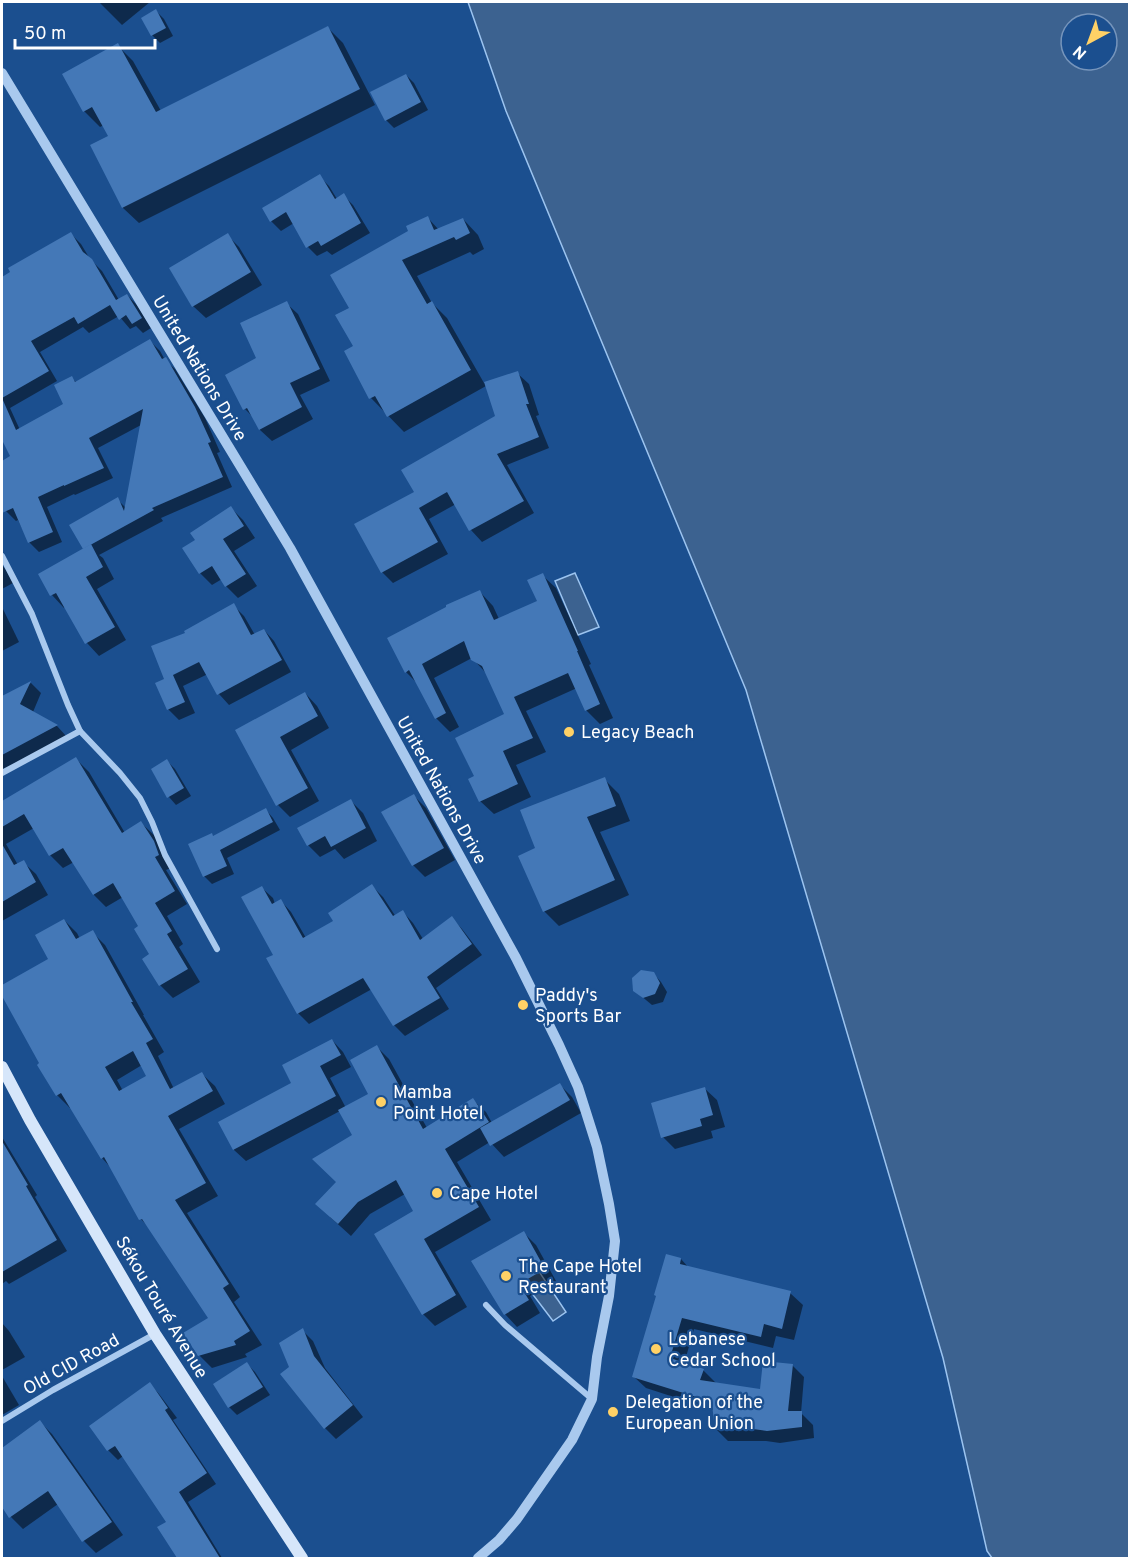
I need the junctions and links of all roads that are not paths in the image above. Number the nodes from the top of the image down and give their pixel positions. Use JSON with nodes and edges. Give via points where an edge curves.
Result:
{"nodes":[{"id":1,"x":2,"y":73,"type":"edge"},
{"id":2,"x":5,"y":88,"type":"edge"},
{"id":3,"x":2,"y":556,"type":"edge"},
{"id":4,"x":80,"y":731,"type":"junction"},
{"id":5,"x":2,"y":772,"type":"edge"},
{"id":6,"x":217,"y":948,"type":"dead end"},
{"id":7,"x":2,"y":1067,"type":"edge"},
{"id":8,"x":486,"y":1305,"type":"dead end"},
{"id":9,"x":155,"y":1334,"type":"junction"},
{"id":10,"x":592,"y":1399,"type":"junction"},
{"id":11,"x":2,"y":1421,"type":"edge"},
{"id":12,"x":302,"y":1558,"type":"edge"},
{"id":13,"x":478,"y":1558,"type":"edge"}],
"edges":[{"from":1,"to":2,"type":"street","name":"United Nations Drive"},
{"from":2,"to":10,"type":"street","name":"United Nations Drive","via":[[290,548],[516,958],[564,1055],[597,1147],[615,1241]]},
{"from":3,"to":4,"type":"street","via":[[32,614]]},
{"from":4,"to":5,"type":"street"},
{"from":4,"to":6,"type":"street","via":[[140,798],[165,855]]},
{"from":7,"to":9,"type":"main road","name":"Sékou Touré Avenue"},
{"from":8,"to":10,"type":"street"},
{"from":9,"to":11,"type":"street","name":"Old CID Road"},
{"from":9,"to":12,"type":"main road","name":"Sékou Touré Avenue"},
{"from":10,"to":13,"type":"street","name":"United Nations Drive","via":[[572,1440],[518,1520]]}]}
